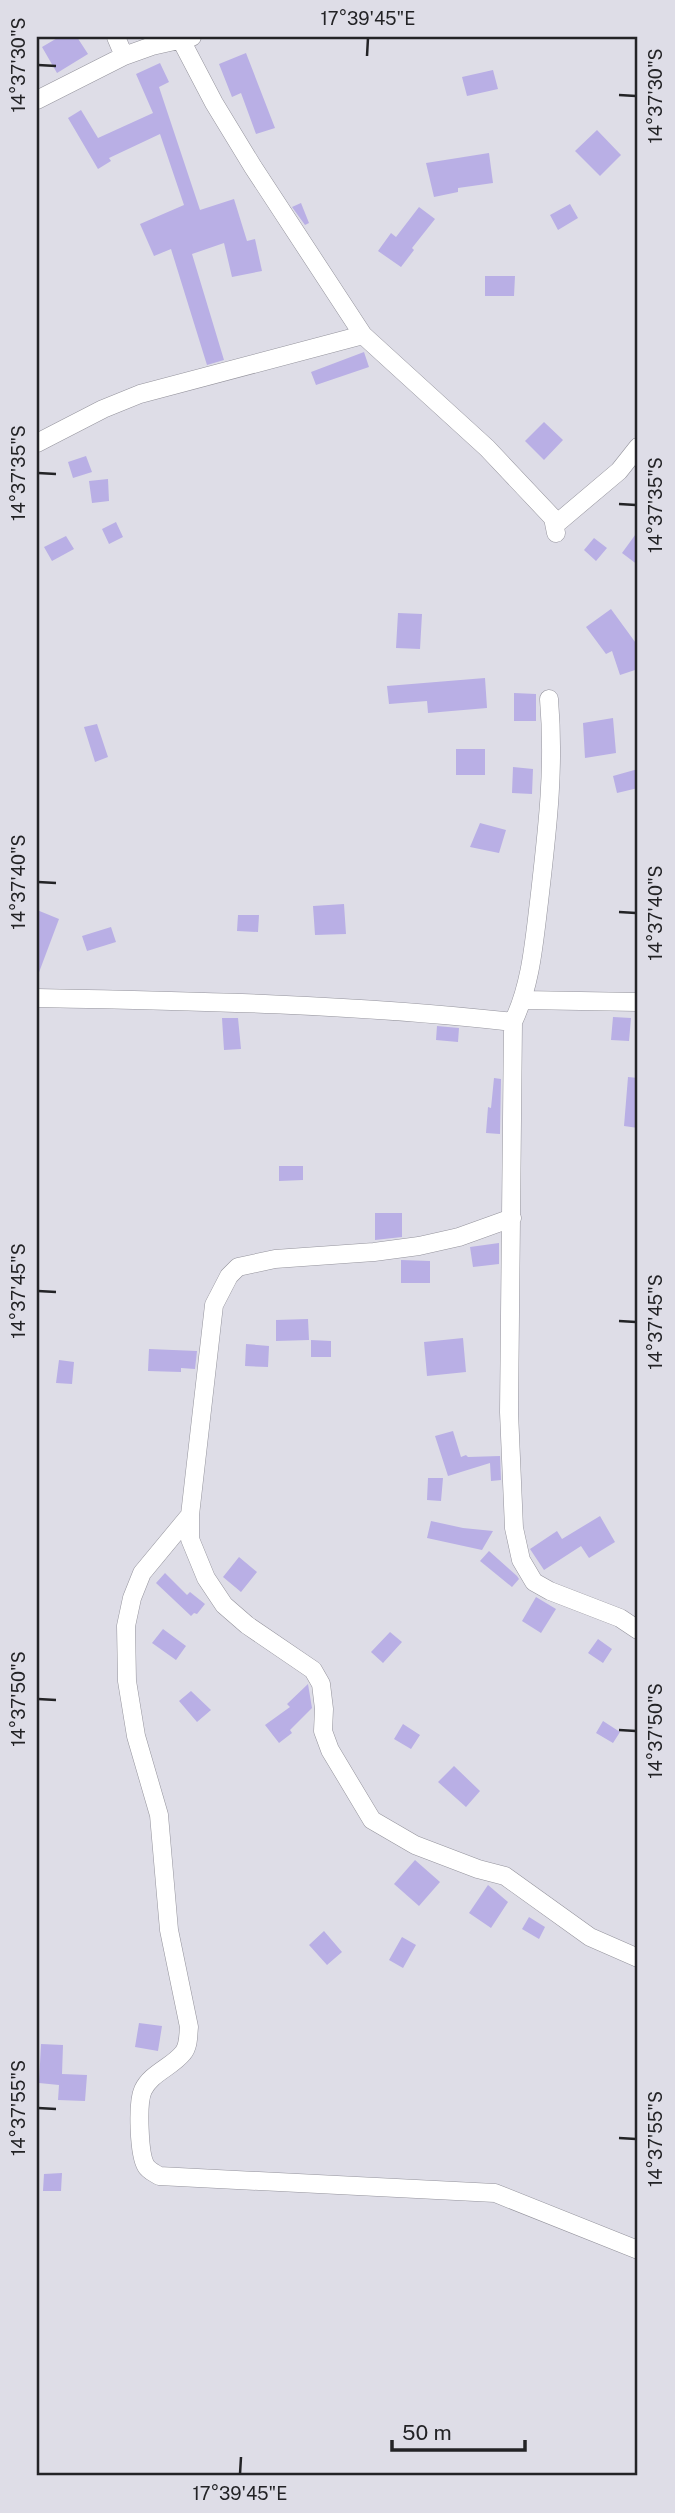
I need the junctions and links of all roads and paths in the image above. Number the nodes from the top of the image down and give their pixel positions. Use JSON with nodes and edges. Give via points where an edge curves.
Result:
{"nodes":[{"id":1,"x":116,"y":37,"type":"edge"},
{"id":2,"x":187,"y":38,"type":"edge"},
{"id":3,"x":124,"y":56,"type":"junction"},
{"id":4,"x":37,"y":100,"type":"edge"},
{"id":5,"x":363,"y":335,"type":"junction"},
{"id":6,"x":37,"y":443,"type":"edge"},
{"id":7,"x":638,"y":447,"type":"edge"},
{"id":8,"x":549,"y":699,"type":"dead end"},
{"id":9,"x":37,"y":998,"type":"edge"},
{"id":10,"x":523,"y":1000,"type":"junction"},
{"id":11,"x":638,"y":1002,"type":"edge"},
{"id":12,"x":513,"y":1022,"type":"junction"},
{"id":13,"x":512,"y":1218,"type":"junction"},
{"id":14,"x":190,"y":1515,"type":"junction"},
{"id":15,"x":638,"y":1630,"type":"edge"},
{"id":16,"x":638,"y":1958,"type":"edge"},
{"id":17,"x":638,"y":2250,"type":"edge"}],
"edges":[{"from":1,"to":3,"type":"street"},
{"from":2,"to":3,"type":"street"},
{"from":2,"to":5,"type":"street","via":[[214,103]]},
{"from":3,"to":4,"type":"street"},
{"from":5,"to":6,"type":"street","via":[[140,394]]},
{"from":5,"to":7,"type":"street","via":[[487,448],[552,518],[555,529],[619,471]]},
{"from":8,"to":10,"type":"street","via":[[551,802]]},
{"from":9,"to":12,"type":"street","via":[[231,1001],[441,1013]]},
{"from":10,"to":11,"type":"street"},
{"from":10,"to":12,"type":"street"},
{"from":12,"to":13,"type":"street"},
{"from":13,"to":14,"type":"street","via":[[419,1247],[275,1259],[238,1267],[214,1305]]},
{"from":13,"to":15,"type":"street","via":[[509,1412],[514,1528],[520,1560],[534,1582]]},
{"from":14,"to":16,"type":"street","via":[[190,1539],[206,1578],[224,1605],[313,1670],[321,1684],[323,1731],[330,1751],[372,1820],[415,1845],[505,1876],[590,1937]]},
{"from":14,"to":17,"type":"street","via":[[142,1573],[126,1626],[135,1736],[159,1815],[169,1930],[189,2027],[184,2053],[155,2075],[143,2091],[142,2157],[147,2169],[159,2176],[495,2193]]}]}
